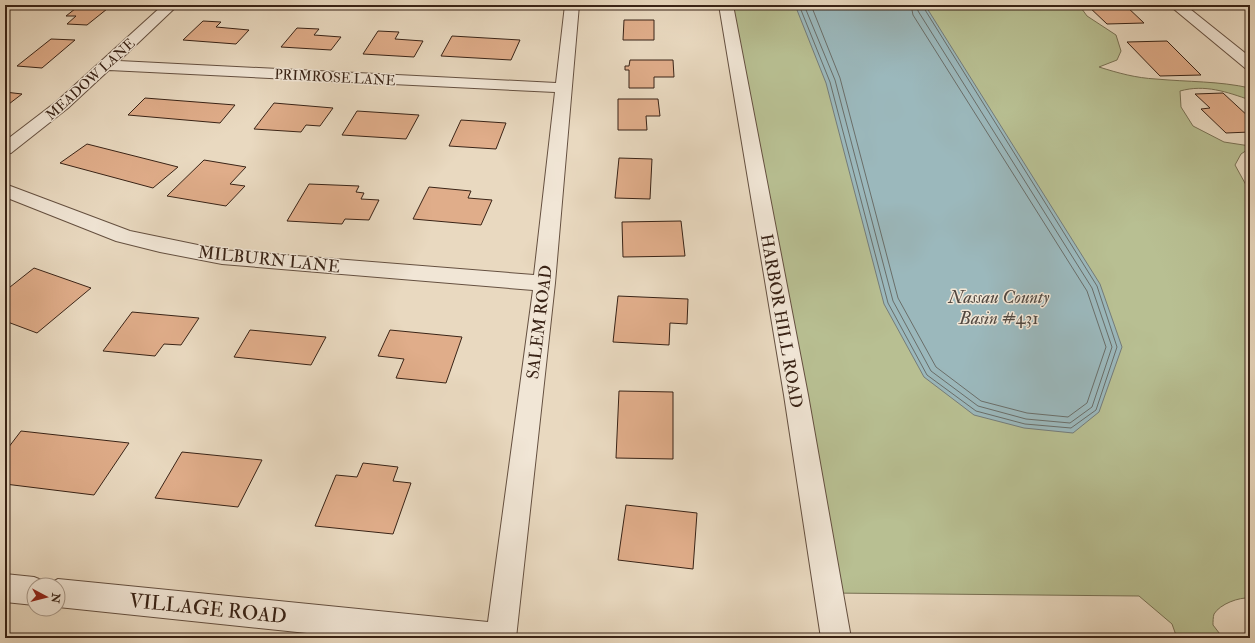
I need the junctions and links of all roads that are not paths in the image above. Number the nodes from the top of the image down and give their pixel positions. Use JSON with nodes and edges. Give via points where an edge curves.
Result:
{"nodes":[{"id":1,"x":171,"y":5,"type":"edge"},
{"id":2,"x":572,"y":5,"type":"edge"},
{"id":3,"x":726,"y":5,"type":"edge"},
{"id":4,"x":1176,"y":5,"type":"edge"},
{"id":5,"x":106,"y":65,"type":"junction"},
{"id":6,"x":1250,"y":65,"type":"edge"},
{"id":7,"x":564,"y":88,"type":"junction"},
{"id":8,"x":5,"y":149,"type":"edge"},
{"id":9,"x":5,"y":190,"type":"edge"},
{"id":10,"x":544,"y":283,"type":"junction"},
{"id":11,"x":5,"y":588,"type":"edge"},
{"id":12,"x":26,"y":590,"type":"edge"},
{"id":13,"x":66,"y":594,"type":"edge"},
{"id":14,"x":501,"y":638,"type":"edge"},
{"id":15,"x":836,"y":638,"type":"edge"}],
"edges":[{"from":1,"to":5,"type":"street","name":"MEADOW LANE"},
{"from":2,"to":7,"type":"street","name":"SALEM ROAD"},
{"from":3,"to":15,"type":"street","name":"HARBOR HILL ROAD","via":[[796,395]]},
{"from":4,"to":6,"type":"street"},
{"from":5,"to":7,"type":"street","name":"PRIMROSE LANE"},
{"from":5,"to":8,"type":"street","name":"MEADOW LANE","via":[[51,115]]},
{"from":7,"to":10,"type":"street","name":"SALEM ROAD"},
{"from":9,"to":10,"type":"street","name":"MILBURN LANE","via":[[123,236],[222,257]]},
{"from":10,"to":14,"type":"street","name":"SALEM ROAD"},
{"from":11,"to":12,"type":"street"},
{"from":13,"to":14,"type":"street","name":"VILLAGE ROAD"}]}
